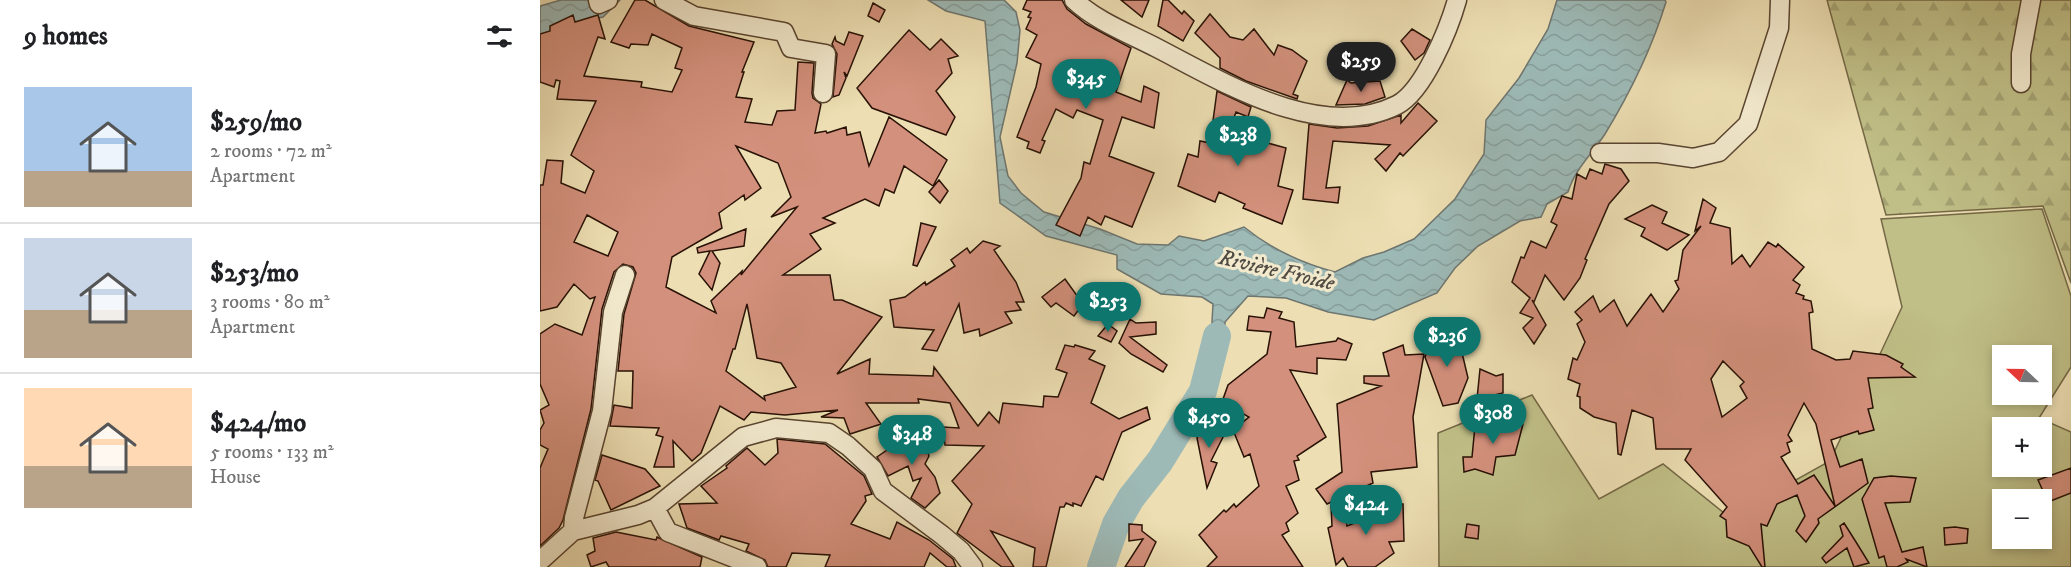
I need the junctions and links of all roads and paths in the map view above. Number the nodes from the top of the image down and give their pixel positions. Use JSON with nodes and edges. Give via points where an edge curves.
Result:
{"nodes":[{"id":1,"x":598,"y":0,"type":"edge"},
{"id":2,"x":609,"y":0,"type":"edge"},
{"id":3,"x":664,"y":0,"type":"edge"},
{"id":4,"x":1074,"y":0,"type":"edge"},
{"id":5,"x":1457,"y":0,"type":"edge"},
{"id":6,"x":1780,"y":0,"type":"edge"},
{"id":7,"x":2031,"y":0,"type":"edge"},
{"id":8,"x":2022,"y":83,"type":"dead end"},
{"id":9,"x":823,"y":93,"type":"dead end"},
{"id":10,"x":1600,"y":153,"type":"dead end"},
{"id":11,"x":625,"y":275,"type":"dead end"},
{"id":12,"x":655,"y":508,"type":"junction"},
{"id":13,"x":573,"y":531,"type":"junction"},
{"id":14,"x":540,"y":561,"type":"edge"},
{"id":15,"x":757,"y":567,"type":"edge"},
{"id":16,"x":973,"y":567,"type":"edge"}],
"edges":[{"from":1,"to":2,"type":"street","via":[[599,4]]},
{"from":3,"to":9,"type":"street","via":[[694,16],[784,32],[791,48],[826,54]]},
{"from":4,"to":5,"type":"street","via":[[1118,28],[1248,96],[1329,117],[1365,116],[1399,104],[1424,76],[1447,33]]},
{"from":6,"to":10,"type":"street","via":[[1779,28],[1748,124],[1719,152],[1693,158],[1658,153]]},
{"from":7,"to":8,"type":"street","via":[[2021,54]]},
{"from":11,"to":13,"type":"street","via":[[613,312],[602,411]]},
{"from":12,"to":13,"type":"street"},
{"from":12,"to":15,"type":"street","via":[[669,532]]},
{"from":12,"to":16,"type":"street","via":[[743,437],[776,428],[829,433],[873,469],[883,490],[961,551]]},
{"from":13,"to":14,"type":"street"}]}
